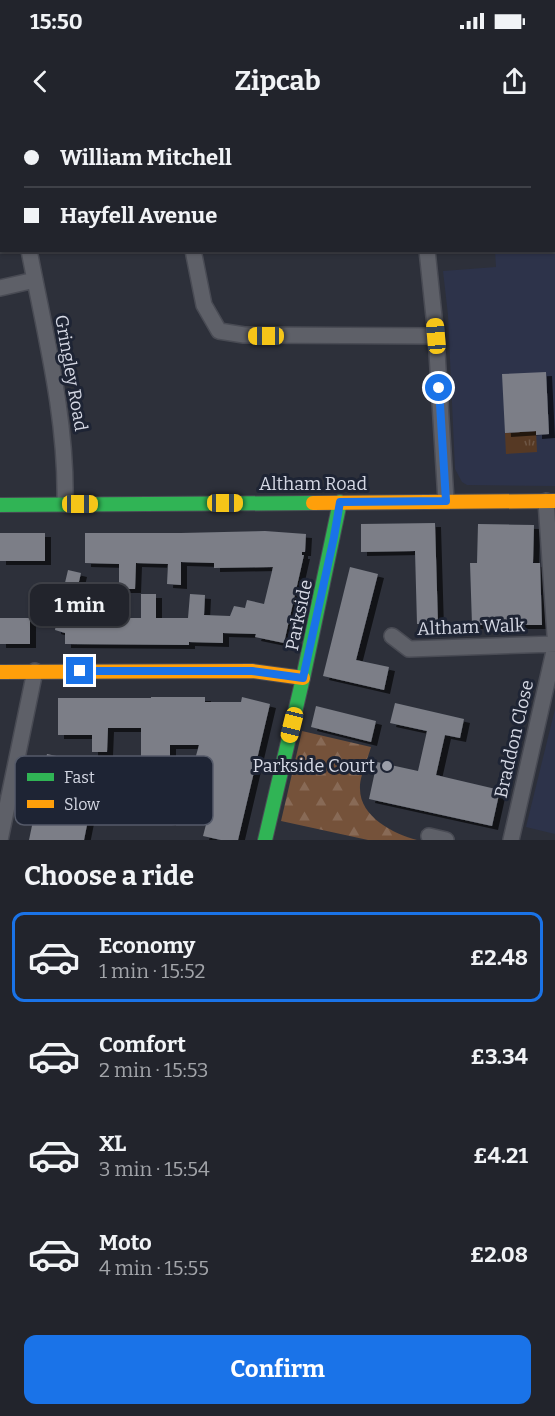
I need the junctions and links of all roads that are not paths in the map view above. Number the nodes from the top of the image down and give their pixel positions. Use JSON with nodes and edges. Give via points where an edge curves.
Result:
{"nodes":[{"id":1,"x":29,"y":252,"type":"edge"},
{"id":2,"x":193,"y":252,"type":"edge"},
{"id":3,"x":427,"y":252,"type":"edge"},
{"id":4,"x":35,"y":280,"type":"junction"},
{"id":5,"x":0,"y":288,"type":"edge"},
{"id":6,"x":436,"y":336,"type":"junction"},
{"id":7,"x":446,"y":501,"type":"junction"},
{"id":8,"x":551,"y":501,"type":"edge"},
{"id":9,"x":340,"y":502,"type":"junction"},
{"id":10,"x":65,"y":504,"type":"junction"},
{"id":11,"x":0,"y":505,"type":"edge"},
{"id":12,"x":555,"y":635,"type":"edge"},
{"id":13,"x":392,"y":636,"type":"dead end"},
{"id":14,"x":555,"y":645,"type":"edge"},
{"id":15,"x":35,"y":671,"type":"junction"},
{"id":16,"x":0,"y":672,"type":"edge"},
{"id":17,"x":303,"y":678,"type":"junction"},
{"id":18,"x":17,"y":756,"type":"edge"},
{"id":19,"x":15,"y":768,"type":"edge"},
{"id":20,"x":429,"y":836,"type":"dead end"},
{"id":21,"x":0,"y":840,"type":"edge"},
{"id":22,"x":265,"y":840,"type":"edge"},
{"id":23,"x":446,"y":840,"type":"edge"},
{"id":24,"x":511,"y":840,"type":"edge"}],
"edges":[{"from":1,"to":4,"type":"street","name":"Gringley Road"},
{"from":2,"to":6,"type":"street","via":[[204,305],[219,331],[244,335]]},
{"from":3,"to":6,"type":"street"},
{"from":4,"to":5,"type":"street"},
{"from":4,"to":10,"type":"street","name":"Gringley Road","via":[[60,417]]},
{"from":6,"to":7,"type":"street"},
{"from":7,"to":8,"type":"street","name":"Altham Road"},
{"from":7,"to":9,"type":"street","name":"Altham Road"},
{"from":8,"to":12,"type":"street"},
{"from":9,"to":10,"type":"street","name":"Altham Road"},
{"from":9,"to":17,"type":"street","name":"Parkside"},
{"from":10,"to":11,"type":"street","name":"Altham Road"},
{"from":13,"to":14,"type":"street","name":"Altham Walk","via":[[409,649]]},
{"from":14,"to":24,"type":"street","name":"Braddon Close"},
{"from":15,"to":16,"type":"street"},
{"from":15,"to":17,"type":"street","via":[[252,671]]},
{"from":15,"to":18,"type":"street"},
{"from":17,"to":22,"type":"street","name":"Parkside"},
{"from":19,"to":21,"type":"street"},
{"from":20,"to":23,"type":"street"}]}
